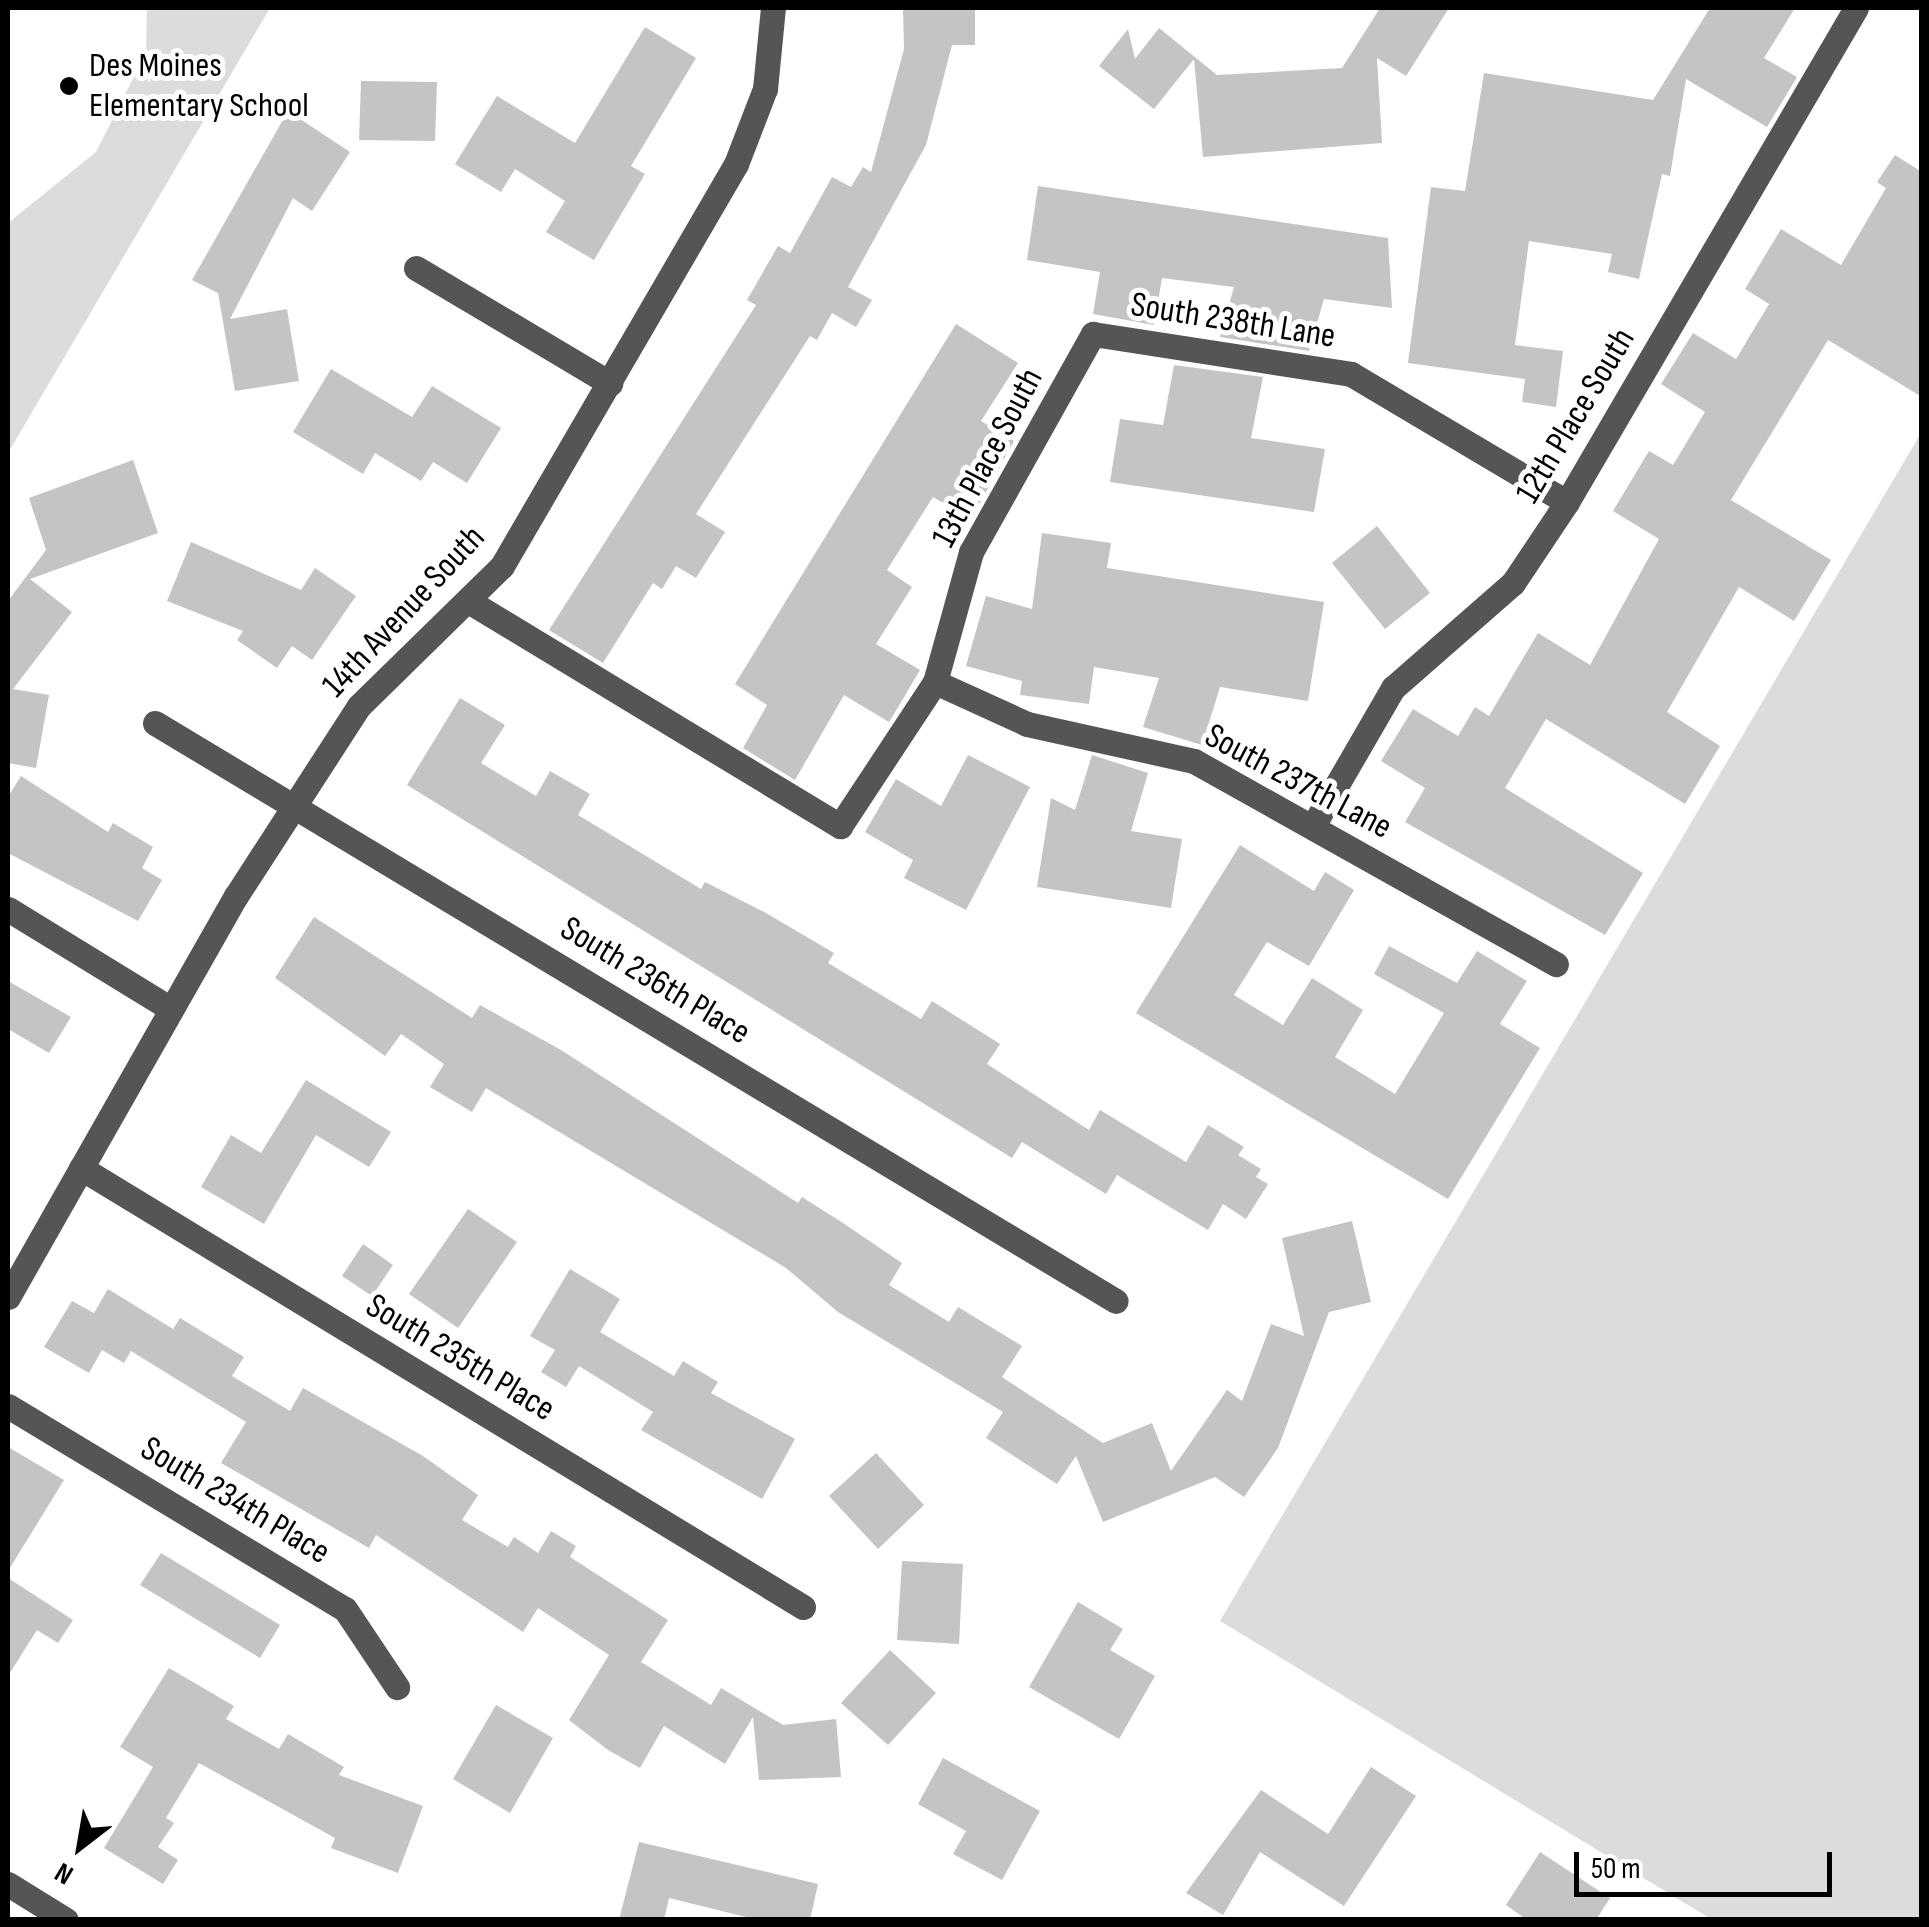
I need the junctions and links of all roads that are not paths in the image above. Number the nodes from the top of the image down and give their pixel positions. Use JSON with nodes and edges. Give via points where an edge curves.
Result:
{"nodes":[{"id":1,"x":774,"y":8,"type":"edge"},
{"id":2,"x":1856,"y":8,"type":"edge"},
{"id":3,"x":416,"y":268,"type":"dead end"},
{"id":4,"x":1093,"y":334,"type":"joint"},
{"id":5,"x":610,"y":383,"type":"junction"},
{"id":6,"x":1567,"y":502,"type":"junction"},
{"id":7,"x":470,"y":602,"type":"junction"},
{"id":8,"x":935,"y":682,"type":"junction"},
{"id":9,"x":156,"y":722,"type":"dead end"},
{"id":10,"x":300,"y":806,"type":"junction"},
{"id":11,"x":1313,"y":826,"type":"junction"},
{"id":12,"x":8,"y":909,"type":"edge"},
{"id":13,"x":1556,"y":964,"type":"dead end"},
{"id":14,"x":171,"y":1009,"type":"junction"},
{"id":15,"x":81,"y":1168,"type":"junction"},
{"id":16,"x":8,"y":1244,"type":"edge"},
{"id":17,"x":30,"y":1258,"type":"junction"},
{"id":18,"x":8,"y":1297,"type":"edge"},
{"id":19,"x":1116,"y":1301,"type":"dead end"},
{"id":20,"x":8,"y":1406,"type":"edge"},
{"id":21,"x":803,"y":1607,"type":"dead end"},
{"id":22,"x":397,"y":1687,"type":"dead end"},
{"id":23,"x":8,"y":1884,"type":"edge"},
{"id":24,"x":66,"y":1920,"type":"edge"}],
"edges":[{"from":1,"to":5,"type":"street","name":"14th Avenue South","via":[[769,70],[745,146]]},
{"from":2,"to":6,"type":"street","name":"12th Place South"},
{"from":3,"to":5,"type":"street"},
{"from":4,"to":6,"type":"street","name":"South 238th Lane","via":[[1351,374]]},
{"from":4,"to":8,"type":"street","name":"13th Place South","via":[[971,552]]},
{"from":5,"to":7,"type":"street","name":"14th Avenue South","via":[[502,566]]},
{"from":6,"to":11,"type":"street","name":"12th Place South","via":[[1513,583],[1393,688]]},
{"from":7,"to":8,"type":"street","name":"13th Place South","via":[[840,826]]},
{"from":7,"to":10,"type":"street","name":"14th Avenue South","via":[[423,636],[359,706]]},
{"from":8,"to":11,"type":"street","name":"South 237th Lane","via":[[1026,724],[1194,761]]},
{"from":9,"to":10,"type":"street","name":"South 236th Place"},
{"from":10,"to":14,"type":"street","name":"14th Avenue South"},
{"from":10,"to":19,"type":"street","name":"South 236th Place"},
{"from":11,"to":13,"type":"street","name":"South 237th Lane"},
{"from":12,"to":14,"type":"street"},
{"from":14,"to":15,"type":"street","name":"14th Avenue South"},
{"from":15,"to":17,"type":"street","name":"14th Avenue South"},
{"from":15,"to":21,"type":"street","name":"South 235th Place"},
{"from":16,"to":17,"type":"street"},
{"from":17,"to":18,"type":"street","name":"14th Avenue South"},
{"from":20,"to":22,"type":"street","name":"South 234th Place","via":[[346,1609]]},
{"from":23,"to":24,"type":"street"}]}
